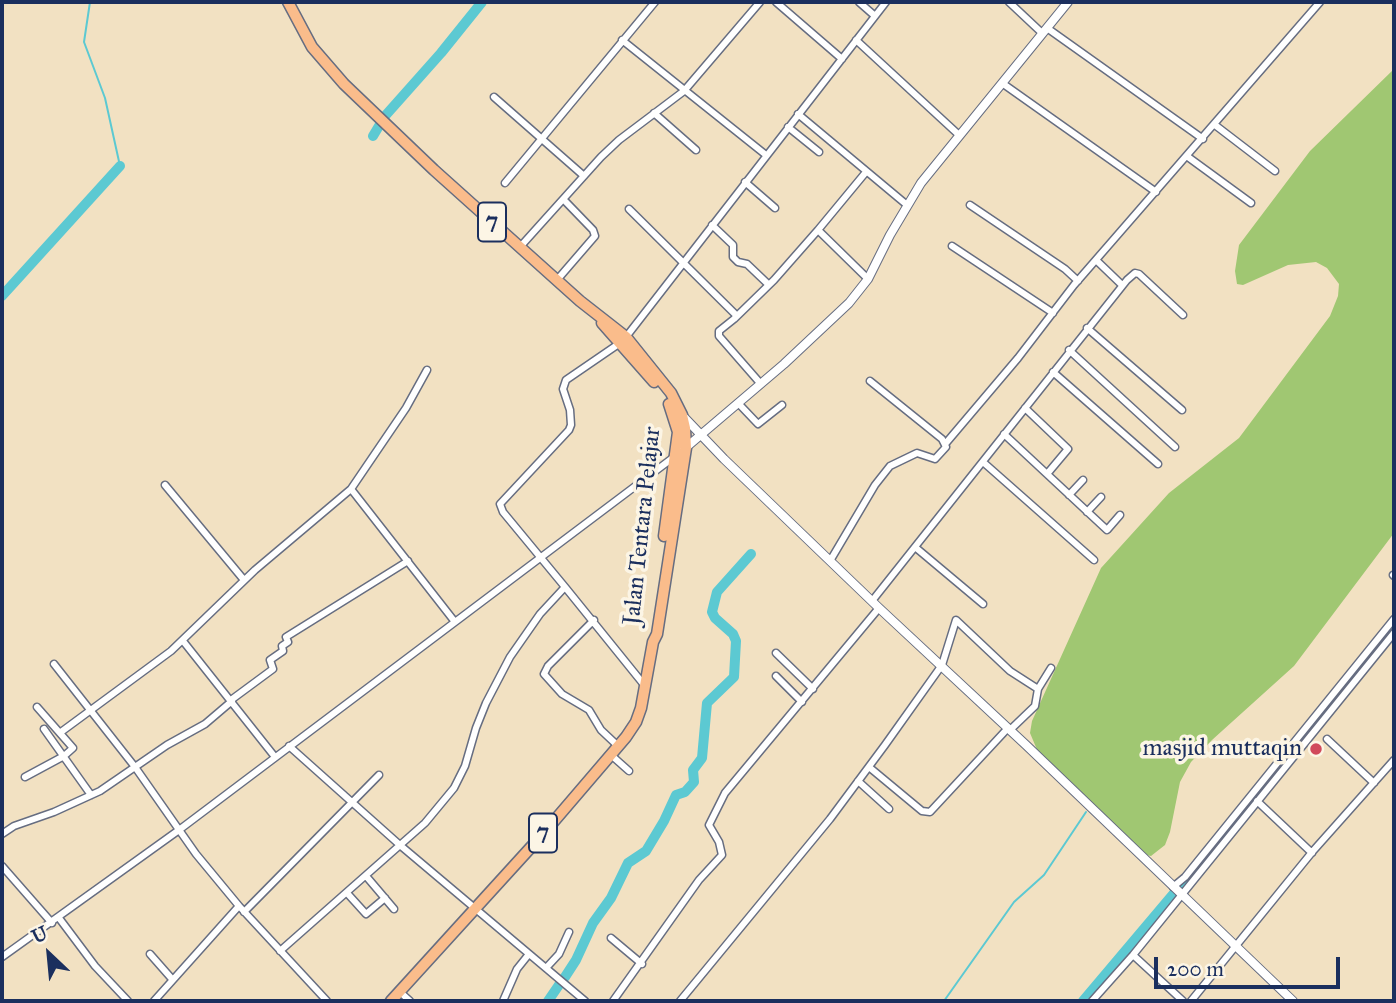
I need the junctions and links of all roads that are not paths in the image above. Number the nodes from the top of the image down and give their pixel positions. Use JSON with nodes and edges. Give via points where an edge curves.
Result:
{"nodes":[{"id":1,"x":288,"y":2,"type":"edge"},
{"id":2,"x":655,"y":2,"type":"edge"},
{"id":3,"x":760,"y":2,"type":"edge"},
{"id":4,"x":776,"y":2,"type":"edge"},
{"id":5,"x":859,"y":2,"type":"edge"},
{"id":6,"x":886,"y":2,"type":"edge"},
{"id":7,"x":1009,"y":2,"type":"edge"},
{"id":8,"x":1320,"y":2,"type":"edge"},
{"id":9,"x":1063,"y":3,"type":"edge"},
{"id":10,"x":875,"y":16,"type":"junction"},
{"id":11,"x":1044,"y":30,"type":"junction"},
{"id":12,"x":622,"y":40,"type":"junction"},
{"id":13,"x":856,"y":40,"type":"junction"},
{"id":14,"x":842,"y":59,"type":"junction"},
{"id":15,"x":1002,"y":83,"type":"junction"},
{"id":16,"x":684,"y":91,"type":"junction"},
{"id":17,"x":494,"y":97,"type":"dead end"},
{"id":18,"x":654,"y":113,"type":"junction"},
{"id":19,"x":799,"y":114,"type":"junction"},
{"id":20,"x":1214,"y":125,"type":"junction"},
{"id":21,"x":788,"y":127,"type":"junction"},
{"id":22,"x":959,"y":135,"type":"junction"},
{"id":23,"x":542,"y":137,"type":"junction"},
{"id":24,"x":1203,"y":139,"type":"junction"},
{"id":25,"x":696,"y":150,"type":"dead end"},
{"id":26,"x":819,"y":152,"type":"dead end"},
{"id":27,"x":766,"y":155,"type":"junction"},
{"id":28,"x":1188,"y":157,"type":"junction"},
{"id":29,"x":1275,"y":171,"type":"dead end"},
{"id":30,"x":866,"y":172,"type":"junction"},
{"id":31,"x":584,"y":176,"type":"junction"},
{"id":32,"x":745,"y":182,"type":"junction"},
{"id":33,"x":505,"y":183,"type":"dead end"},
{"id":34,"x":1156,"y":192,"type":"junction"},
{"id":35,"x":564,"y":200,"type":"junction"},
{"id":36,"x":1251,"y":203,"type":"dead end"},
{"id":37,"x":907,"y":205,"type":"junction"},
{"id":38,"x":970,"y":205,"type":"dead end"},
{"id":39,"x":775,"y":208,"type":"dead end"},
{"id":40,"x":629,"y":209,"type":"dead end"},
{"id":41,"x":712,"y":225,"type":"junction"},
{"id":42,"x":818,"y":230,"type":"junction"},
{"id":43,"x":952,"y":246,"type":"dead end"},
{"id":44,"x":520,"y":247,"type":"junction"},
{"id":45,"x":1096,"y":260,"type":"junction"},
{"id":46,"x":683,"y":263,"type":"junction"},
{"id":47,"x":868,"y":279,"type":"junction"},
{"id":48,"x":558,"y":280,"type":"junction"},
{"id":49,"x":1078,"y":281,"type":"junction"},
{"id":50,"x":769,"y":285,"type":"junction"},
{"id":51,"x":1122,"y":285,"type":"junction"},
{"id":52,"x":1053,"y":313,"type":"junction"},
{"id":53,"x":1183,"y":315,"type":"dead end"},
{"id":54,"x":737,"y":316,"type":"junction"},
{"id":55,"x":1087,"y":328,"type":"junction"},
{"id":56,"x":623,"y":340,"type":"junction"},
{"id":57,"x":1069,"y":350,"type":"junction"},
{"id":58,"x":427,"y":370,"type":"dead end"},
{"id":59,"x":1053,"y":372,"type":"junction"},
{"id":60,"x":870,"y":382,"type":"dead end"},
{"id":61,"x":760,"y":383,"type":"junction"},
{"id":62,"x":738,"y":403,"type":"junction"},
{"id":63,"x":782,"y":405,"type":"dead end"},
{"id":64,"x":1025,"y":408,"type":"junction"},
{"id":65,"x":1182,"y":410,"type":"dead end"},
{"id":66,"x":678,"y":414,"type":"junction"},
{"id":67,"x":1004,"y":434,"type":"junction"},
{"id":68,"x":701,"y":435,"type":"junction"},
{"id":69,"x":946,"y":443,"type":"junction"},
{"id":70,"x":1175,"y":446,"type":"dead end"},
{"id":71,"x":685,"y":448,"type":"junction"},
{"id":72,"x":676,"y":455,"type":"junction"},
{"id":73,"x":983,"y":462,"type":"junction"},
{"id":74,"x":1158,"y":464,"type":"dead end"},
{"id":75,"x":1047,"y":474,"type":"junction"},
{"id":76,"x":1083,"y":480,"type":"dead end"},
{"id":77,"x":165,"y":485,"type":"dead end"},
{"id":78,"x":351,"y":489,"type":"junction"},
{"id":79,"x":1069,"y":495,"type":"junction"},
{"id":80,"x":1101,"y":497,"type":"dead end"},
{"id":81,"x":1087,"y":512,"type":"junction"},
{"id":82,"x":1120,"y":515,"type":"dead end"},
{"id":83,"x":915,"y":547,"type":"junction"},
{"id":84,"x":542,"y":557,"type":"junction"},
{"id":85,"x":1094,"y":560,"type":"dead end"},
{"id":86,"x":408,"y":561,"type":"junction"},
{"id":87,"x":830,"y":561,"type":"junction"},
{"id":88,"x":244,"y":580,"type":"junction"},
{"id":89,"x":565,"y":587,"type":"junction"},
{"id":90,"x":872,"y":601,"type":"junction"},
{"id":91,"x":983,"y":604,"type":"dead end"},
{"id":92,"x":879,"y":608,"type":"junction"},
{"id":93,"x":958,"y":612,"type":"dead end"},
{"id":94,"x":1394,"y":619,"type":"edge"},
{"id":95,"x":594,"y":620,"type":"junction"},
{"id":96,"x":955,"y":620,"type":"junction"},
{"id":97,"x":455,"y":622,"type":"junction"},
{"id":98,"x":1394,"y":633,"type":"edge"},
{"id":99,"x":183,"y":640,"type":"junction"},
{"id":100,"x":653,"y":642,"type":"junction"},
{"id":101,"x":776,"y":653,"type":"dead end"},
{"id":102,"x":54,"y":664,"type":"dead end"},
{"id":103,"x":942,"y":666,"type":"junction"},
{"id":104,"x":1051,"y":668,"type":"dead end"},
{"id":105,"x":776,"y":676,"type":"dead end"},
{"id":106,"x":645,"y":686,"type":"junction"},
{"id":107,"x":813,"y":689,"type":"junction"},
{"id":108,"x":1038,"y":689,"type":"junction"},
{"id":109,"x":231,"y":701,"type":"junction"},
{"id":110,"x":803,"y":702,"type":"junction"},
{"id":111,"x":37,"y":707,"type":"dead end"},
{"id":112,"x":91,"y":710,"type":"junction"},
{"id":113,"x":44,"y":729,"type":"dead end"},
{"id":114,"x":1010,"y":730,"type":"junction"},
{"id":115,"x":61,"y":732,"type":"junction"},
{"id":116,"x":1327,"y":739,"type":"dead end"},
{"id":117,"x":289,"y":746,"type":"junction"},
{"id":118,"x":615,"y":750,"type":"junction"},
{"id":119,"x":64,"y":756,"type":"junction"},
{"id":120,"x":275,"y":757,"type":"junction"},
{"id":121,"x":1394,"y":760,"type":"edge"},
{"id":122,"x":135,"y":767,"type":"junction"},
{"id":123,"x":869,"y":767,"type":"junction"},
{"id":124,"x":629,"y":771,"type":"dead end"},
{"id":125,"x":379,"y":775,"type":"dead end"},
{"id":126,"x":25,"y":777,"type":"dead end"},
{"id":127,"x":858,"y":781,"type":"junction"},
{"id":128,"x":1374,"y":783,"type":"junction"},
{"id":129,"x":91,"y":795,"type":"junction"},
{"id":130,"x":1257,"y":801,"type":"junction"},
{"id":131,"x":352,"y":803,"type":"junction"},
{"id":132,"x":888,"y":809,"type":"dead end"},
{"id":133,"x":179,"y":830,"type":"junction"},
{"id":134,"x":2,"y":834,"type":"edge"},
{"id":135,"x":401,"y":846,"type":"junction"},
{"id":136,"x":1312,"y":853,"type":"junction"},
{"id":137,"x":2,"y":866,"type":"edge"},
{"id":138,"x":366,"y":876,"type":"junction"},
{"id":139,"x":1177,"y":891,"type":"junction"},
{"id":140,"x":346,"y":893,"type":"junction"},
{"id":141,"x":385,"y":898,"type":"junction"},
{"id":142,"x":239,"y":906,"type":"junction"},
{"id":143,"x":476,"y":907,"type":"junction"},
{"id":144,"x":394,"y":909,"type":"dead end"},
{"id":145,"x":244,"y":912,"type":"junction"},
{"id":146,"x":59,"y":918,"type":"junction"},
{"id":147,"x":52,"y":923,"type":"junction"},
{"id":148,"x":569,"y":932,"type":"dead end"},
{"id":149,"x":611,"y":938,"type":"dead end"},
{"id":150,"x":1237,"y":946,"type":"junction"},
{"id":151,"x":280,"y":951,"type":"junction"},
{"id":152,"x":150,"y":954,"type":"dead end"},
{"id":153,"x":530,"y":954,"type":"junction"},
{"id":154,"x":1133,"y":955,"type":"junction"},
{"id":155,"x":2,"y":957,"type":"edge"},
{"id":156,"x":642,"y":964,"type":"junction"},
{"id":157,"x":547,"y":968,"type":"junction"},
{"id":158,"x":172,"y":979,"type":"junction"},
{"id":159,"x":400,"y":992,"type":"junction"},
{"id":160,"x":321,"y":995,"type":"junction"},
{"id":161,"x":157,"y":1000,"type":"edge"},
{"id":162,"x":128,"y":1001,"type":"edge"},
{"id":163,"x":314,"y":1001,"type":"edge"},
{"id":164,"x":327,"y":1001,"type":"edge"},
{"id":165,"x":391,"y":1001,"type":"edge"},
{"id":166,"x":410,"y":1001,"type":"edge"},
{"id":167,"x":503,"y":1001,"type":"edge"},
{"id":168,"x":585,"y":1001,"type":"edge"},
{"id":169,"x":613,"y":1001,"type":"edge"},
{"id":170,"x":680,"y":1001,"type":"edge"},
{"id":171,"x":1092,"y":1001,"type":"edge"},
{"id":172,"x":1183,"y":1001,"type":"edge"},
{"id":173,"x":1191,"y":1001,"type":"edge"},
{"id":174,"x":1293,"y":1001,"type":"edge"}],
"edges":[{"from":1,"to":44,"type":"highway","name":"Jalan Tentara Pelajar","number":"7","via":[[324,62]]},
{"from":2,"to":12,"type":"street"},
{"from":3,"to":16,"type":"street"},
{"from":4,"to":14,"type":"street"},
{"from":5,"to":10,"type":"street"},
{"from":6,"to":10,"type":"street"},
{"from":7,"to":11,"type":"street"},
{"from":8,"to":20,"type":"street"},
{"from":9,"to":11,"type":"street"},
{"from":10,"to":13,"type":"street"},
{"from":11,"to":15,"type":"street"},
{"from":11,"to":24,"type":"street"},
{"from":12,"to":16,"type":"street"},
{"from":12,"to":23,"type":"street"},
{"from":13,"to":14,"type":"street"},
{"from":13,"to":22,"type":"street"},
{"from":14,"to":19,"type":"street"},
{"from":15,"to":22,"type":"street"},
{"from":15,"to":34,"type":"street"},
{"from":16,"to":18,"type":"street"},
{"from":16,"to":27,"type":"street"},
{"from":17,"to":23,"type":"street"},
{"from":18,"to":25,"type":"street"},
{"from":18,"to":31,"type":"street"},
{"from":19,"to":21,"type":"street"},
{"from":19,"to":30,"type":"street"},
{"from":20,"to":24,"type":"street"},
{"from":20,"to":29,"type":"street"},
{"from":21,"to":26,"type":"street"},
{"from":21,"to":27,"type":"street"},
{"from":22,"to":37,"type":"street"},
{"from":23,"to":31,"type":"street"},
{"from":23,"to":33,"type":"street"},
{"from":24,"to":28,"type":"street"},
{"from":27,"to":32,"type":"street"},
{"from":28,"to":34,"type":"street"},
{"from":28,"to":36,"type":"street"},
{"from":30,"to":37,"type":"street"},
{"from":30,"to":42,"type":"street"},
{"from":31,"to":35,"type":"street"},
{"from":32,"to":39,"type":"street"},
{"from":32,"to":41,"type":"street"},
{"from":34,"to":45,"type":"street"},
{"from":35,"to":44,"type":"street"},
{"from":35,"to":48,"type":"street","via":[[595,236]]},
{"from":37,"to":47,"type":"street"},
{"from":38,"to":49,"type":"street"},
{"from":40,"to":46,"type":"street"},
{"from":41,"to":46,"type":"street"},
{"from":41,"to":50,"type":"street","via":[[733,245],[733,257]]},
{"from":42,"to":47,"type":"street"},
{"from":42,"to":50,"type":"street"},
{"from":43,"to":52,"type":"street"},
{"from":44,"to":48,"type":"highway","name":"Jalan Tentara Pelajar","number":"7"},
{"from":45,"to":49,"type":"street"},
{"from":45,"to":51,"type":"street"},
{"from":46,"to":54,"type":"street"},
{"from":46,"to":56,"type":"street"},
{"from":47,"to":61,"type":"street","via":[[849,303]]},
{"from":48,"to":56,"type":"highway","name":"Jalan Tentara Pelajar","number":"7","via":[[610,322]]},
{"from":49,"to":52,"type":"street"},
{"from":50,"to":54,"type":"street"},
{"from":51,"to":53,"type":"street","via":[[1139,274]]},
{"from":51,"to":55,"type":"street"},
{"from":52,"to":69,"type":"street"},
{"from":54,"to":61,"type":"street","via":[[718,333]]},
{"from":55,"to":57,"type":"street"},
{"from":55,"to":65,"type":"street"},
{"from":56,"to":66,"type":"highway","name":"Jalan Tentara Pelajar","number":"7","via":[[671,393]]},
{"from":56,"to":84,"type":"street","via":[[566,380],[563,389],[570,410],[569,430],[500,504]]},
{"from":57,"to":59,"type":"street"},
{"from":57,"to":70,"type":"street"},
{"from":58,"to":78,"type":"street"},
{"from":59,"to":64,"type":"street"},
{"from":59,"to":74,"type":"street"},
{"from":60,"to":69,"type":"street"},
{"from":61,"to":62,"type":"street"},
{"from":62,"to":63,"type":"street","via":[[758,424]]},
{"from":62,"to":68,"type":"street"},
{"from":64,"to":67,"type":"street"},
{"from":64,"to":75,"type":"street","via":[[1068,449]]},
{"from":66,"to":68,"type":"street"},
{"from":66,"to":71,"type":"highway","name":"Jalan Tentara Pelajar","number":"7","via":[[685,428]]},
{"from":66,"to":72,"type":"highway","name":"Jalan Tentara Pelajar","number":"7"},
{"from":67,"to":73,"type":"street"},
{"from":67,"to":75,"type":"street"},
{"from":68,"to":71,"type":"street"},
{"from":68,"to":87,"type":"street"},
{"from":69,"to":87,"type":"street","via":[[935,459],[917,453],[890,466]]},
{"from":71,"to":72,"type":"street"},
{"from":71,"to":100,"type":"highway","name":"Jalan Tentara Pelajar","number":"7"},
{"from":72,"to":84,"type":"street"},
{"from":72,"to":100,"type":"highway","name":"Jalan Tentara Pelajar","number":"7"},
{"from":73,"to":83,"type":"street"},
{"from":73,"to":85,"type":"street"},
{"from":75,"to":79,"type":"street"},
{"from":76,"to":79,"type":"street"},
{"from":77,"to":88,"type":"street"},
{"from":78,"to":86,"type":"street"},
{"from":78,"to":88,"type":"street"},
{"from":79,"to":81,"type":"street"},
{"from":80,"to":81,"type":"street"},
{"from":81,"to":82,"type":"street","via":[[1107,530]]},
{"from":83,"to":90,"type":"street"},
{"from":83,"to":91,"type":"street"},
{"from":84,"to":89,"type":"street"},
{"from":84,"to":97,"type":"street"},
{"from":86,"to":97,"type":"street"},
{"from":86,"to":109,"type":"street","via":[[286,637],[283,651],[270,660],[273,669]]},
{"from":87,"to":90,"type":"street"},
{"from":88,"to":99,"type":"street"},
{"from":89,"to":95,"type":"street"},
{"from":89,"to":135,"type":"street","via":[[510,657],[486,703],[454,788]]},
{"from":90,"to":92,"type":"street"},
{"from":92,"to":103,"type":"street"},
{"from":92,"to":107,"type":"street"},
{"from":93,"to":96,"type":"street"},
{"from":94,"to":139,"type":"street"},
{"from":95,"to":106,"type":"street"},
{"from":95,"to":118,"type":"street","via":[[544,674],[562,694],[589,710]]},
{"from":96,"to":103,"type":"street"},
{"from":96,"to":108,"type":"street","via":[[1010,671]]},
{"from":97,"to":117,"type":"street"},
{"from":98,"to":130,"type":"street"},
{"from":99,"to":109,"type":"street"},
{"from":99,"to":112,"type":"street"},
{"from":100,"to":106,"type":"highway","name":"Jalan Tentara Pelajar","number":"7"},
{"from":101,"to":107,"type":"street"},
{"from":102,"to":112,"type":"street"},
{"from":103,"to":114,"type":"street"},
{"from":103,"to":123,"type":"street"},
{"from":104,"to":108,"type":"street"},
{"from":105,"to":110,"type":"street"},
{"from":106,"to":118,"type":"highway","name":"Jalan Tentara Pelajar","number":"7","via":[[639,716]]},
{"from":107,"to":110,"type":"street"},
{"from":108,"to":114,"type":"street","via":[[1035,706]]},
{"from":109,"to":120,"type":"street"},
{"from":109,"to":122,"type":"street","via":[[205,724]]},
{"from":110,"to":156,"type":"street","via":[[725,793],[709,825],[722,855],[699,880]]},
{"from":111,"to":115,"type":"street"},
{"from":112,"to":115,"type":"street"},
{"from":112,"to":122,"type":"street"},
{"from":113,"to":119,"type":"street"},
{"from":114,"to":123,"type":"street","via":[[930,812],[922,811]]},
{"from":114,"to":139,"type":"street"},
{"from":115,"to":119,"type":"street","via":[[73,748]]},
{"from":116,"to":128,"type":"street"},
{"from":117,"to":120,"type":"street"},
{"from":117,"to":131,"type":"street"},
{"from":118,"to":124,"type":"street"},
{"from":118,"to":143,"type":"highway","name":"Jalan Tentara Pelajar","number":"7"},
{"from":119,"to":126,"type":"street"},
{"from":119,"to":129,"type":"street"},
{"from":120,"to":133,"type":"street"},
{"from":121,"to":128,"type":"street"},
{"from":122,"to":129,"type":"street"},
{"from":122,"to":133,"type":"street"},
{"from":123,"to":127,"type":"street"},
{"from":125,"to":131,"type":"street"},
{"from":127,"to":132,"type":"street"},
{"from":127,"to":170,"type":"street"},
{"from":128,"to":136,"type":"street"},
{"from":129,"to":134,"type":"street"},
{"from":130,"to":136,"type":"street"},
{"from":130,"to":139,"type":"street"},
{"from":131,"to":135,"type":"street"},
{"from":131,"to":145,"type":"street"},
{"from":133,"to":142,"type":"street"},
{"from":133,"to":146,"type":"street"},
{"from":135,"to":138,"type":"street"},
{"from":135,"to":143,"type":"street"},
{"from":136,"to":150,"type":"street"},
{"from":137,"to":147,"type":"street"},
{"from":138,"to":140,"type":"street"},
{"from":138,"to":141,"type":"street"},
{"from":139,"to":150,"type":"street"},
{"from":139,"to":154,"type":"street"},
{"from":140,"to":141,"type":"street","via":[[366,914]]},
{"from":140,"to":151,"type":"street"},
{"from":141,"to":144,"type":"street"},
{"from":142,"to":145,"type":"street"},
{"from":142,"to":158,"type":"street"},
{"from":143,"to":153,"type":"street"},
{"from":143,"to":159,"type":"highway","name":"Jalan Tentara Pelajar","number":"7"},
{"from":145,"to":151,"type":"street"},
{"from":146,"to":147,"type":"street"},
{"from":146,"to":162,"type":"street","via":[[95,967]]},
{"from":147,"to":155,"type":"street"},
{"from":148,"to":157,"type":"street"},
{"from":149,"to":156,"type":"street"},
{"from":150,"to":173,"type":"street"},
{"from":150,"to":174,"type":"street"},
{"from":151,"to":160,"type":"street"},
{"from":152,"to":158,"type":"street"},
{"from":153,"to":157,"type":"street"},
{"from":153,"to":167,"type":"street","via":[[517,969]]},
{"from":154,"to":171,"type":"street"},
{"from":154,"to":172,"type":"street"},
{"from":156,"to":169,"type":"street"},
{"from":157,"to":168,"type":"street"},
{"from":158,"to":161,"type":"street"},
{"from":159,"to":165,"type":"highway","name":"Jalan Tentara Pelajar","number":"7"},
{"from":159,"to":166,"type":"street"},
{"from":160,"to":163,"type":"street"},
{"from":160,"to":164,"type":"street"}]}
